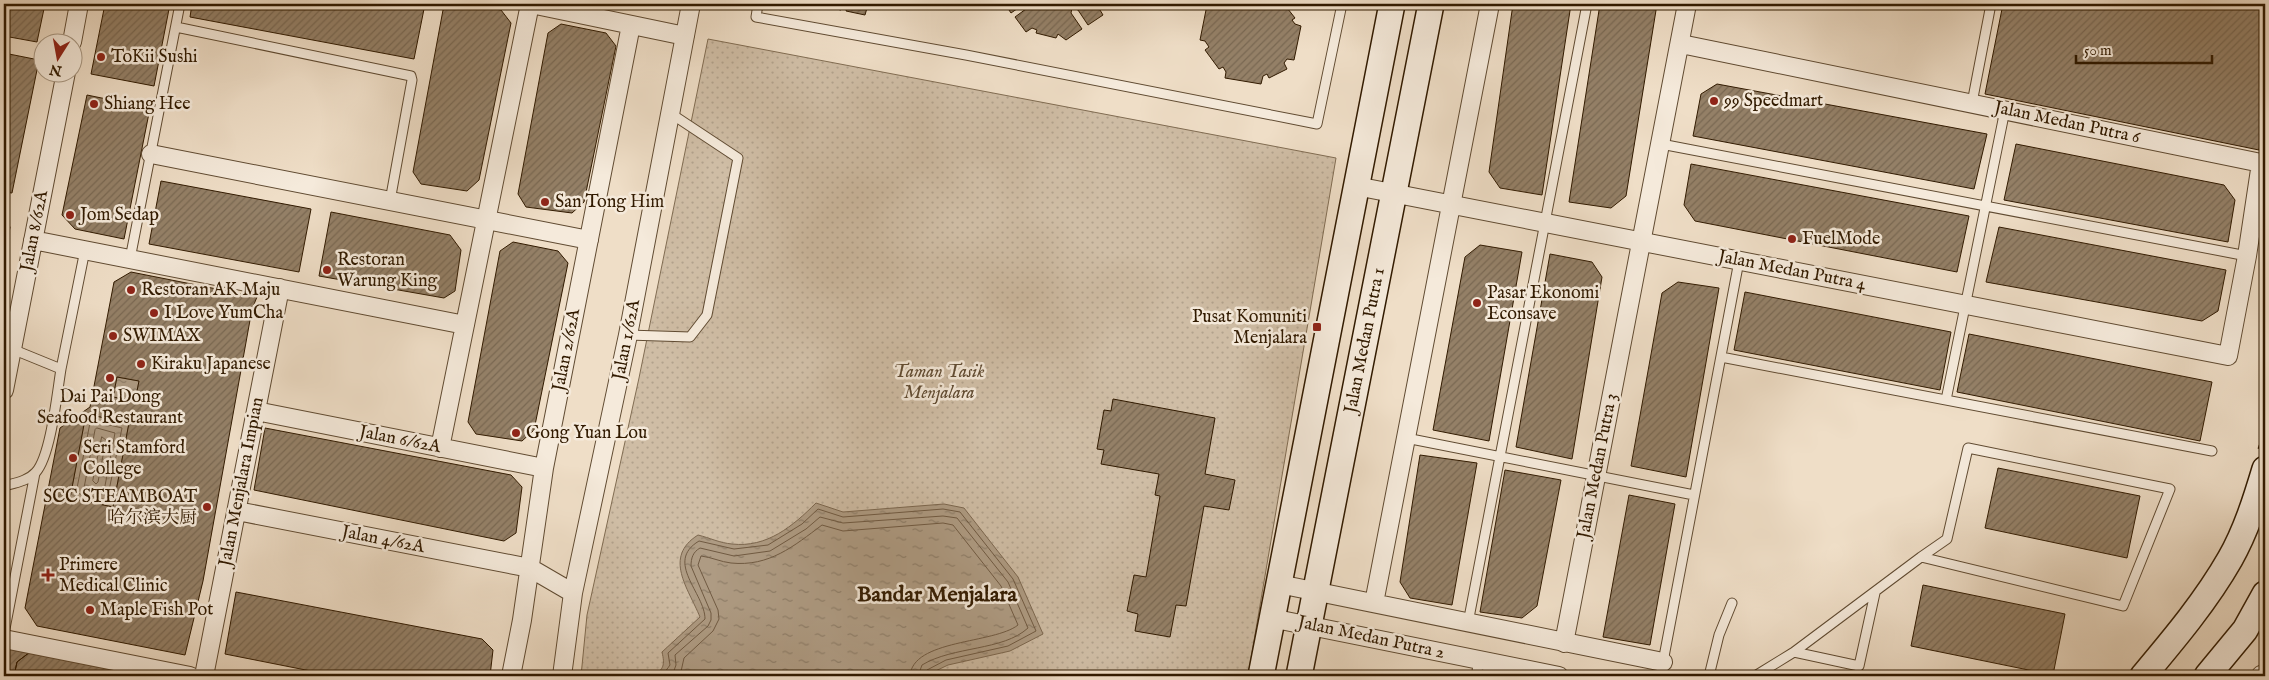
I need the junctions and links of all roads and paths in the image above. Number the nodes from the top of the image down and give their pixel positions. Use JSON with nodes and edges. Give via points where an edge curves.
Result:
{"nodes":[{"id":1,"x":80,"y":4,"type":"edge"},
{"id":2,"x":180,"y":4,"type":"edge"},
{"id":3,"x":530,"y":4,"type":"edge"},
{"id":4,"x":691,"y":4,"type":"edge"},
{"id":5,"x":758,"y":4,"type":"edge"},
{"id":6,"x":1342,"y":4,"type":"edge"},
{"id":7,"x":1392,"y":4,"type":"edge"},
{"id":8,"x":1431,"y":4,"type":"edge"},
{"id":9,"x":1490,"y":4,"type":"edge"},
{"id":10,"x":1587,"y":4,"type":"edge"},
{"id":11,"x":1687,"y":4,"type":"edge"},
{"id":12,"x":1991,"y":4,"type":"edge"},
{"id":13,"x":631,"y":25,"type":"junction"},
{"id":14,"x":176,"y":26,"type":"junction"},
{"id":15,"x":74,"y":32,"type":"edge"},
{"id":16,"x":685,"y":36,"type":"junction"},
{"id":17,"x":1681,"y":44,"type":"junction"},
{"id":18,"x":64,"y":82,"type":"edge"},
{"id":19,"x":1972,"y":104,"type":"junction"},
{"id":20,"x":2005,"y":110,"type":"junction"},
{"id":21,"x":670,"y":112,"type":"junction"},
{"id":22,"x":1661,"y":144,"type":"junction"},
{"id":23,"x":151,"y":154,"type":"junction"},
{"id":24,"x":2263,"y":161,"type":"edge"},
{"id":25,"x":1356,"y":186,"type":"junction"},
{"id":26,"x":1394,"y":194,"type":"junction"},
{"id":27,"x":390,"y":201,"type":"junction"},
{"id":28,"x":1451,"y":205,"type":"junction"},
{"id":29,"x":1985,"y":206,"type":"junction"},
{"id":30,"x":486,"y":220,"type":"junction"},
{"id":31,"x":1545,"y":223,"type":"junction"},
{"id":32,"x":33,"y":240,"type":"junction"},
{"id":33,"x":589,"y":240,"type":"junction"},
{"id":34,"x":1642,"y":242,"type":"junction"},
{"id":35,"x":85,"y":250,"type":"junction"},
{"id":36,"x":2247,"y":256,"type":"junction"},
{"id":37,"x":130,"y":259,"type":"junction"},
{"id":38,"x":1739,"y":261,"type":"junction"},
{"id":39,"x":280,"y":288,"type":"junction"},
{"id":40,"x":12,"y":305,"type":"edge"},
{"id":41,"x":1965,"y":306,"type":"junction"},
{"id":42,"x":465,"y":325,"type":"junction"},
{"id":43,"x":628,"y":335,"type":"junction"},
{"id":44,"x":12,"y":349,"type":"junction"},
{"id":45,"x":2228,"y":356,"type":"joint"},
{"id":46,"x":1721,"y":357,"type":"junction"},
{"id":47,"x":61,"y":369,"type":"junction"},
{"id":48,"x":4,"y":390,"type":"edge"},
{"id":49,"x":1946,"y":400,"type":"junction"},
{"id":50,"x":256,"y":411,"type":"junction"},
{"id":51,"x":1406,"y":438,"type":"junction"},
{"id":52,"x":440,"y":448,"type":"junction"},
{"id":53,"x":2212,"y":451,"type":"dead end"},
{"id":54,"x":1501,"y":457,"type":"junction"},
{"id":55,"x":544,"y":468,"type":"junction"},
{"id":56,"x":2265,"y":469,"type":"edge"},
{"id":57,"x":35,"y":473,"type":"junction"},
{"id":58,"x":1596,"y":476,"type":"junction"},
{"id":59,"x":4,"y":486,"type":"edge"},
{"id":60,"x":1694,"y":495,"type":"junction"},
{"id":61,"x":237,"y":511,"type":"junction"},
{"id":62,"x":1921,"y":557,"type":"junction"},
{"id":63,"x":530,"y":568,"type":"junction"},
{"id":64,"x":1279,"y":584,"type":"junction"},
{"id":65,"x":1314,"y":590,"type":"junction"},
{"id":66,"x":573,"y":593,"type":"junction"},
{"id":67,"x":1875,"y":593,"type":"junction"},
{"id":68,"x":2265,"y":594,"type":"edge"},
{"id":69,"x":1374,"y":603,"type":"junction"},
{"id":70,"x":1732,"y":603,"type":"dead end"},
{"id":71,"x":1271,"y":618,"type":"junction"},
{"id":72,"x":1468,"y":623,"type":"junction"},
{"id":73,"x":1308,"y":625,"type":"junction"},
{"id":74,"x":4,"y":634,"type":"edge"},
{"id":75,"x":4,"y":638,"type":"edge"},
{"id":76,"x":1564,"y":642,"type":"junction"},
{"id":77,"x":1794,"y":652,"type":"junction"},
{"id":78,"x":1663,"y":662,"type":"joint"},
{"id":79,"x":1478,"y":668,"type":"edge"},
{"id":80,"x":190,"y":676,"type":"edge"},
{"id":81,"x":204,"y":676,"type":"edge"},
{"id":82,"x":511,"y":676,"type":"edge"},
{"id":83,"x":562,"y":676,"type":"edge"},
{"id":84,"x":1261,"y":676,"type":"edge"},
{"id":85,"x":1299,"y":676,"type":"edge"},
{"id":86,"x":1559,"y":676,"type":"edge"},
{"id":87,"x":1709,"y":676,"type":"edge"},
{"id":88,"x":1755,"y":676,"type":"edge"},
{"id":89,"x":2143,"y":676,"type":"edge"},
{"id":90,"x":2207,"y":676,"type":"edge"}],
"edges":[{"from":1,"to":15,"type":"street"},
{"from":2,"to":14,"type":"lane"},
{"from":3,"to":13,"type":"street"},
{"from":3,"to":30,"type":"street"},
{"from":4,"to":16,"type":"street","name":"Jalan 1/62A"},
{"from":5,"to":6,"type":"lane","via":[[756,17],[1317,124]]},
{"from":7,"to":25,"type":"street"},
{"from":8,"to":26,"type":"street","name":"Jalan Medan Putra 1"},
{"from":9,"to":28,"type":"street"},
{"from":10,"to":31,"type":"lane"},
{"from":11,"to":17,"type":"street","name":"Jalan Medan Putra 3"},
{"from":12,"to":19,"type":"lane"},
{"from":13,"to":16,"type":"street"},
{"from":13,"to":33,"type":"street","name":"Jalan 2/62A"},
{"from":14,"to":23,"type":"lane"},
{"from":14,"to":27,"type":"lane","via":[[410,76],[412,80]]},
{"from":16,"to":21,"type":"street","name":"Jalan 1/62A"},
{"from":17,"to":19,"type":"street","name":"Jalan Medan Putra 6"},
{"from":17,"to":22,"type":"street","name":"Jalan Medan Putra 3"},
{"from":18,"to":32,"type":"street","name":"Jalan 8/62A"},
{"from":19,"to":20,"type":"street","name":"Jalan Medan Putra 6"},
{"from":20,"to":24,"type":"street","name":"Jalan Medan Putra 6"},
{"from":20,"to":29,"type":"lane"},
{"from":21,"to":43,"type":"street","name":"Jalan 1/62A"},
{"from":21,"to":43,"type":"lane","via":[[738,158],[707,315],[690,338]]},
{"from":22,"to":29,"type":"lane"},
{"from":22,"to":34,"type":"street","name":"Jalan Medan Putra 3"},
{"from":23,"to":27,"type":"street"},
{"from":23,"to":37,"type":"lane"},
{"from":24,"to":36,"type":"street","name":"Jalan Medan Putra 6"},
{"from":25,"to":26,"type":"street","name":"Jalan Medan Putra 4"},
{"from":25,"to":64,"type":"street"},
{"from":26,"to":28,"type":"street","name":"Jalan Medan Putra 4"},
{"from":26,"to":65,"type":"street","name":"Jalan Medan Putra 1"},
{"from":27,"to":30,"type":"street"},
{"from":28,"to":31,"type":"street","name":"Jalan Medan Putra 4"},
{"from":28,"to":51,"type":"street"},
{"from":29,"to":36,"type":"lane"},
{"from":29,"to":41,"type":"lane"},
{"from":30,"to":33,"type":"street"},
{"from":30,"to":42,"type":"street"},
{"from":31,"to":34,"type":"street","name":"Jalan Medan Putra 4"},
{"from":31,"to":54,"type":"lane"},
{"from":32,"to":35,"type":"street"},
{"from":32,"to":40,"type":"street","name":"Jalan 8/62A"},
{"from":33,"to":55,"type":"street","name":"Jalan 2/62A"},
{"from":34,"to":38,"type":"street","name":"Jalan Medan Putra 4"},
{"from":34,"to":58,"type":"street","name":"Jalan Medan Putra 3"},
{"from":35,"to":37,"type":"street"},
{"from":35,"to":47,"type":"lane"},
{"from":36,"to":45,"type":"street","name":"Jalan Medan Putra 6"},
{"from":37,"to":39,"type":"street"},
{"from":38,"to":41,"type":"street","name":"Jalan Medan Putra 4"},
{"from":38,"to":46,"type":"lane"},
{"from":39,"to":42,"type":"street"},
{"from":39,"to":50,"type":"street","name":"Jalan Menjalara Impian"},
{"from":40,"to":44,"type":"street","name":"Jalan 8/62A"},
{"from":41,"to":45,"type":"street","name":"Jalan Medan Putra 4"},
{"from":41,"to":49,"type":"lane"},
{"from":42,"to":52,"type":"street"},
{"from":43,"to":66,"type":"street","name":"Jalan 1/62A"},
{"from":44,"to":47,"type":"lane"},
{"from":44,"to":48,"type":"street","name":"Jalan 8/62A"},
{"from":46,"to":49,"type":"lane"},
{"from":46,"to":60,"type":"lane"},
{"from":47,"to":57,"type":"lane","via":[[44,460]]},
{"from":49,"to":53,"type":"lane"},
{"from":50,"to":52,"type":"street","name":"Jalan 6/62A"},
{"from":50,"to":61,"type":"street","name":"Jalan Menjalara Impian"},
{"from":51,"to":54,"type":"lane"},
{"from":51,"to":69,"type":"street"},
{"from":52,"to":55,"type":"street","name":"Jalan 6/62A"},
{"from":54,"to":58,"type":"lane"},
{"from":54,"to":72,"type":"lane"},
{"from":55,"to":63,"type":"street","name":"Jalan 2/62A"},
{"from":56,"to":89,"type":"street","via":[[2257,497],[2231,558],[2204,600]]},
{"from":57,"to":59,"type":"lane"},
{"from":57,"to":74,"type":"lane"},
{"from":58,"to":60,"type":"lane"},
{"from":58,"to":76,"type":"street","name":"Jalan Medan Putra 3"},
{"from":60,"to":78,"type":"lane"},
{"from":61,"to":63,"type":"street","name":"Jalan 4/62A"},
{"from":61,"to":81,"type":"street","name":"Jalan Menjalara Impian"},
{"from":62,"to":62,"type":"lane","via":[[1947,539],[1968,448],[2170,489],[2123,606]]},
{"from":62,"to":67,"type":"lane"},
{"from":63,"to":66,"type":"street","name":"Jalan 4/62A"},
{"from":63,"to":82,"type":"street","name":"Jalan 2/62A"},
{"from":64,"to":65,"type":"street"},
{"from":64,"to":71,"type":"street"},
{"from":65,"to":69,"type":"street"},
{"from":65,"to":73,"type":"street","name":"Jalan Medan Putra 1"},
{"from":66,"to":83,"type":"street","name":"Jalan 1/62A"},
{"from":67,"to":77,"type":"lane"},
{"from":67,"to":77,"type":"lane","via":[[1859,666]]},
{"from":68,"to":90,"type":"street","via":[[2245,630]]},
{"from":69,"to":72,"type":"street"},
{"from":70,"to":87,"type":"lane"},
{"from":71,"to":73,"type":"street","name":"Jalan Medan Putra 2"},
{"from":71,"to":84,"type":"street"},
{"from":72,"to":76,"type":"street"},
{"from":73,"to":79,"type":"street","name":"Jalan Medan Putra 2"},
{"from":73,"to":85,"type":"street","name":"Jalan Medan Putra 1"},
{"from":75,"to":80,"type":"street"},
{"from":76,"to":78,"type":"street"},
{"from":77,"to":88,"type":"lane"},
{"from":79,"to":86,"type":"street","name":"Jalan Medan Putra 2"}]}
